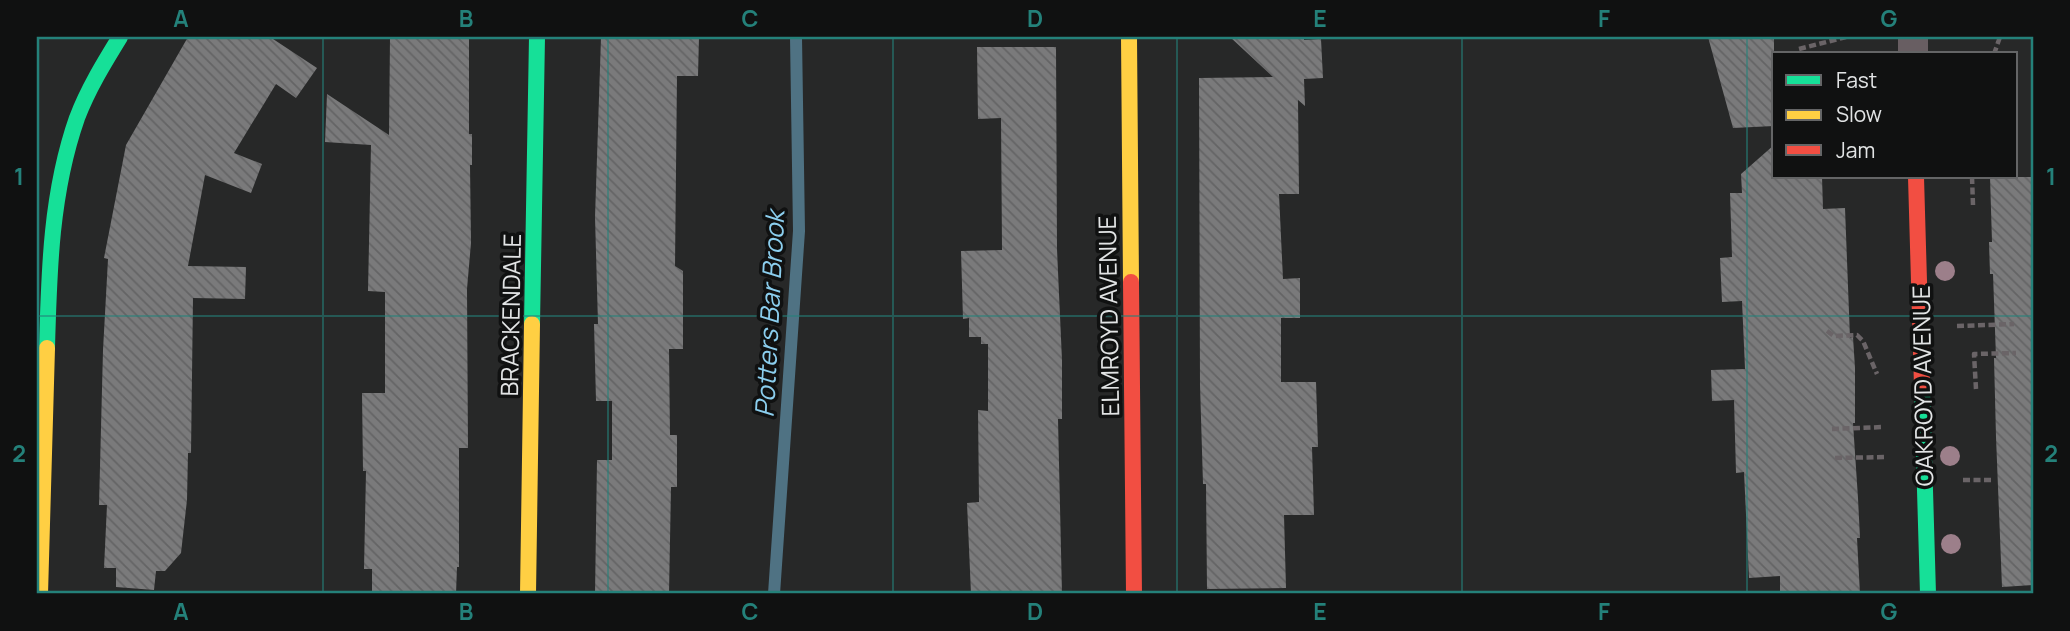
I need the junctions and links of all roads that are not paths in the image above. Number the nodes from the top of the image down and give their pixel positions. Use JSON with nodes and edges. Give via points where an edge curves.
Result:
{"nodes":[{"id":1,"x":120,"y":37,"type":"edge"},
{"id":2,"x":537,"y":37,"type":"edge"},
{"id":3,"x":1129,"y":37,"type":"edge"},
{"id":4,"x":1916,"y":178,"type":"edge"},
{"id":5,"x":40,"y":594,"type":"edge"},
{"id":6,"x":528,"y":594,"type":"edge"},
{"id":7,"x":1133,"y":594,"type":"edge"},
{"id":8,"x":1928,"y":594,"type":"edge"}],
"edges":[{"from":1,"to":5,"type":"street","via":[[88,89],[60,172],[49,278]]},
{"from":2,"to":6,"type":"street","name":"BRACKENDALE"},
{"from":3,"to":7,"type":"street","name":"ELMROYD AVENUE"},
{"from":4,"to":8,"type":"street","name":"OAKROYD AVENUE"}]}
